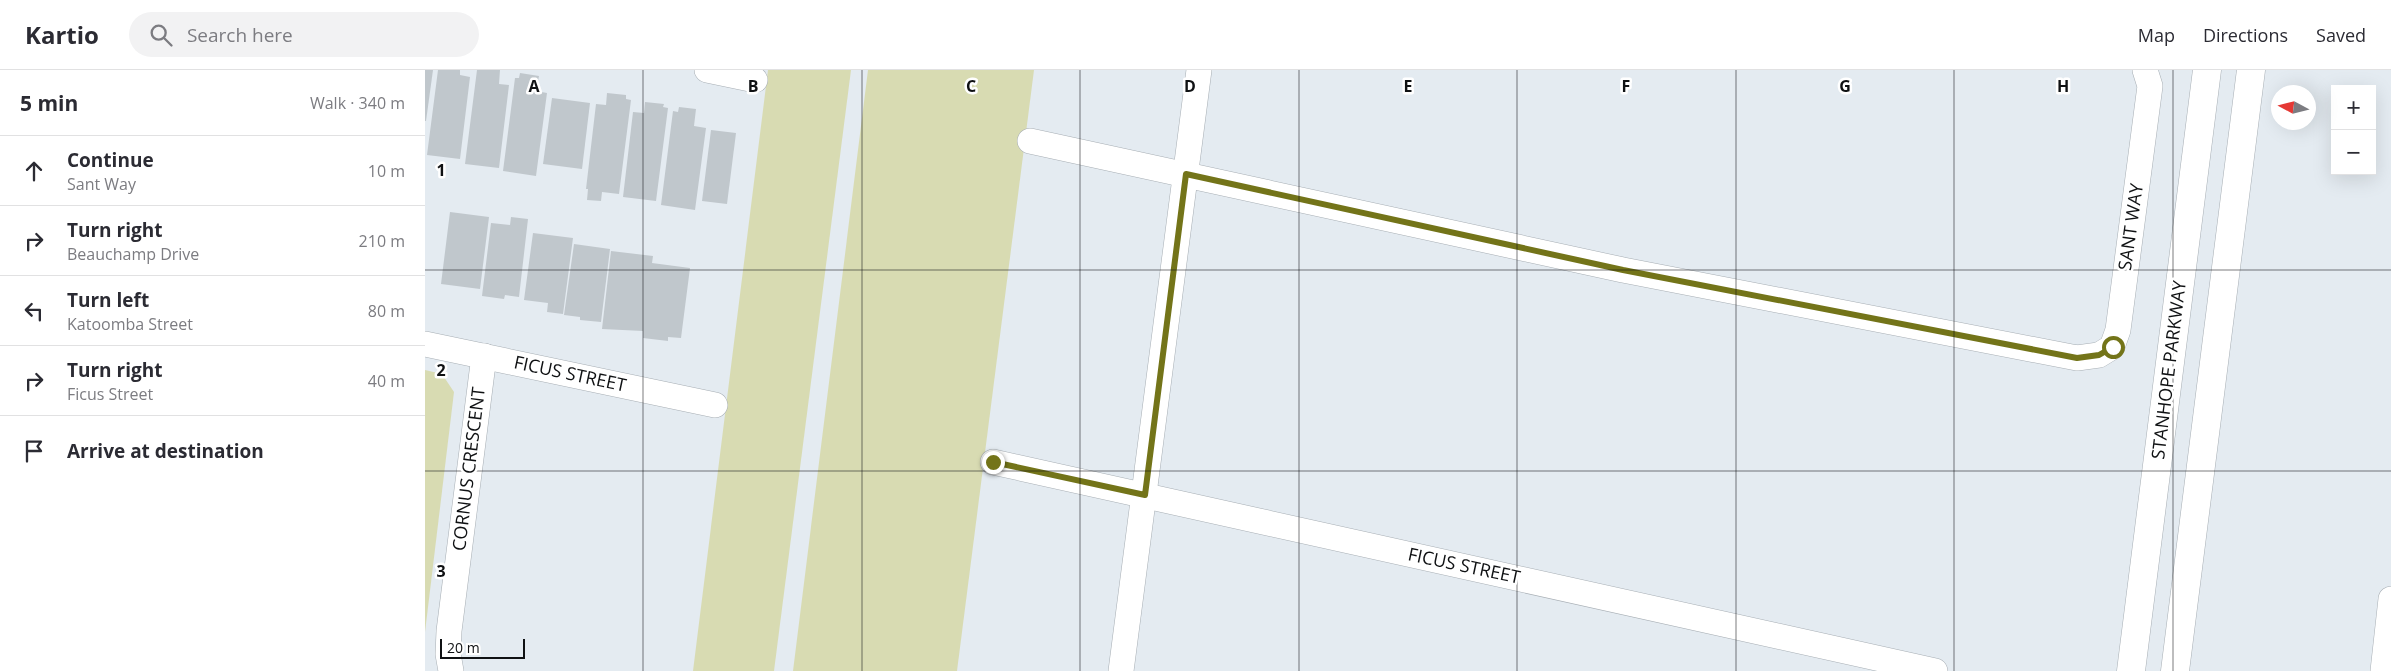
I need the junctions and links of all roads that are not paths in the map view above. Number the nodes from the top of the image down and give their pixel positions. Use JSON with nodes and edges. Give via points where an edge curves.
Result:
{"nodes":[{"id":1,"x":707,"y":70,"type":"edge"},
{"id":2,"x":1199,"y":70,"type":"edge"},
{"id":3,"x":2145,"y":70,"type":"edge"},
{"id":4,"x":2207,"y":70,"type":"edge"},
{"id":5,"x":2251,"y":70,"type":"edge"},
{"id":6,"x":755,"y":80,"type":"dead end"},
{"id":7,"x":1030,"y":141,"type":"dead end"},
{"id":8,"x":1186,"y":174,"type":"junction"},
{"id":9,"x":425,"y":344,"type":"edge"},
{"id":10,"x":484,"y":356,"type":"junction"},
{"id":11,"x":715,"y":405,"type":"dead end"},
{"id":12,"x":993,"y":462,"type":"dead end"},
{"id":13,"x":1145,"y":495,"type":"junction"},
{"id":14,"x":2391,"y":600,"type":"edge"},
{"id":15,"x":451,"y":671,"type":"edge"},
{"id":16,"x":1121,"y":671,"type":"edge"},
{"id":17,"x":1935,"y":671,"type":"edge"},
{"id":18,"x":2131,"y":671,"type":"edge"},
{"id":19,"x":2175,"y":671,"type":"edge"},
{"id":20,"x":2383,"y":671,"type":"edge"}],
"edges":[{"from":1,"to":6,"type":"street"},
{"from":2,"to":8,"type":"street"},
{"from":3,"to":8,"type":"street","name":"SANT WAY","via":[[2150,86],[2118,330],[2113,347],[2099,355],[2077,358],[1623,270]]},
{"from":4,"to":18,"type":"main road","name":"STANHOPE PARKWAY"},
{"from":5,"to":19,"type":"main road"},
{"from":7,"to":8,"type":"street"},
{"from":8,"to":13,"type":"street"},
{"from":9,"to":10,"type":"street","name":"FICUS STREET"},
{"from":10,"to":11,"type":"street","name":"FICUS STREET"},
{"from":10,"to":15,"type":"street","name":"CORNUS CRESCENT","via":[[449,632]]},
{"from":12,"to":13,"type":"street","name":"FICUS STREET"},
{"from":13,"to":16,"type":"street"},
{"from":13,"to":17,"type":"street","name":"FICUS STREET"},
{"from":14,"to":20,"type":"street"}]}
